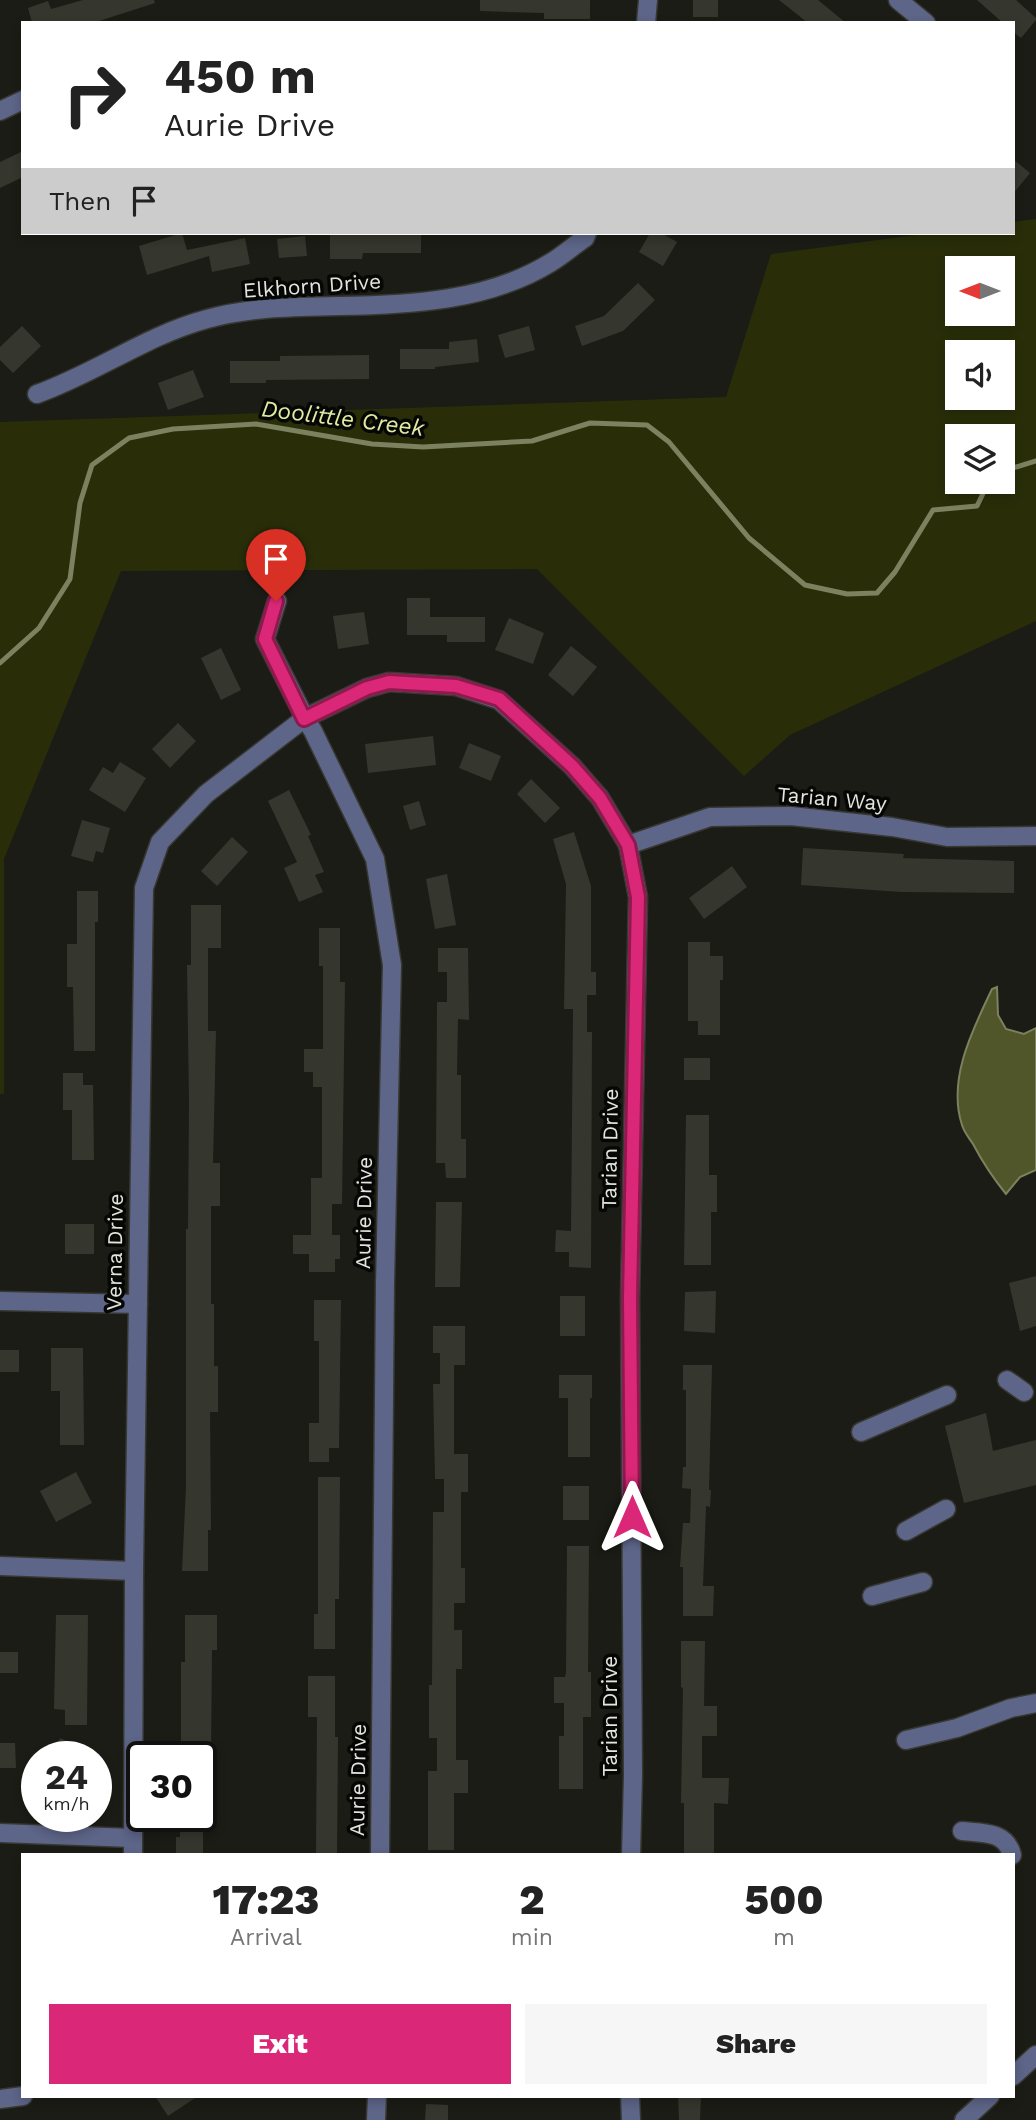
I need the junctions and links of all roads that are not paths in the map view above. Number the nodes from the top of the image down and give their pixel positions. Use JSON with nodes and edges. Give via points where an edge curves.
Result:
{"nodes":[{"id":1,"x":648,"y":0,"type":"edge"},
{"id":2,"x":898,"y":0,"type":"edge"},
{"id":3,"x":646,"y":21,"type":"edge"},
{"id":4,"x":924,"y":21,"type":"edge"},
{"id":5,"x":21,"y":101,"type":"edge"},
{"id":6,"x":0,"y":111,"type":"edge"},
{"id":7,"x":586,"y":235,"type":"edge"},
{"id":8,"x":37,"y":394,"type":"dead end"},
{"id":9,"x":276,"y":601,"type":"dead end"},
{"id":10,"x":304,"y":719,"type":"junction"},
{"id":11,"x":1036,"y":836,"type":"edge"},
{"id":12,"x":628,"y":845,"type":"junction"},
{"id":13,"x":0,"y":1301,"type":"edge"},
{"id":14,"x":138,"y":1304,"type":"junction"},
{"id":15,"x":1007,"y":1380,"type":"dead end"},
{"id":16,"x":1024,"y":1392,"type":"dead end"},
{"id":17,"x":947,"y":1395,"type":"dead end"},
{"id":18,"x":861,"y":1432,"type":"dead end"},
{"id":19,"x":946,"y":1509,"type":"dead end"},
{"id":20,"x":906,"y":1531,"type":"dead end"},
{"id":21,"x":0,"y":1566,"type":"edge"},
{"id":22,"x":134,"y":1571,"type":"junction"},
{"id":23,"x":923,"y":1582,"type":"dead end"},
{"id":24,"x":872,"y":1596,"type":"dead end"},
{"id":25,"x":1036,"y":1703,"type":"edge"},
{"id":26,"x":906,"y":1740,"type":"dead end"},
{"id":27,"x":962,"y":1830,"type":"dead end"},
{"id":28,"x":0,"y":1833,"type":"edge"},
{"id":29,"x":132,"y":1847,"type":"edge"},
{"id":30,"x":380,"y":1853,"type":"edge"},
{"id":31,"x":631,"y":1853,"type":"edge"},
{"id":32,"x":1011,"y":1853,"type":"edge"},
{"id":33,"x":1036,"y":2055,"type":"edge"},
{"id":34,"x":1015,"y":2074,"type":"edge"},
{"id":35,"x":21,"y":2096,"type":"edge"},
{"id":36,"x":377,"y":2098,"type":"edge"},
{"id":37,"x":630,"y":2098,"type":"edge"},
{"id":38,"x":988,"y":2098,"type":"edge"},
{"id":39,"x":0,"y":2099,"type":"edge"},
{"id":40,"x":376,"y":2120,"type":"edge"},
{"id":41,"x":631,"y":2120,"type":"edge"},
{"id":42,"x":964,"y":2120,"type":"edge"}],
"edges":[{"from":1,"to":3,"type":"street"},
{"from":2,"to":4,"type":"street"},
{"from":5,"to":6,"type":"street"},
{"from":7,"to":8,"type":"street","name":"Elkhorn Drive","via":[[549,264],[500,286],[449,298],[288,307],[207,319],[147,341]]},
{"from":9,"to":10,"type":"street","name":"Aurie Drive","via":[[265,639]]},
{"from":10,"to":12,"type":"street","name":"Tarian Drive","via":[[389,682],[456,686],[499,699],[572,766],[600,798]]},
{"from":10,"to":14,"type":"street","name":"Verna Drive","via":[[206,794],[169,832],[160,842],[144,888]]},
{"from":10,"to":30,"type":"street","name":"Aurie Drive","via":[[375,859],[392,965]]},
{"from":11,"to":12,"type":"street","name":"Tarian Way","via":[[947,837],[791,816],[710,817]]},
{"from":12,"to":31,"type":"street","name":"Tarian Drive","via":[[638,897],[630,1298]]},
{"from":13,"to":14,"type":"street"},
{"from":14,"to":22,"type":"street","name":"Verna Drive"},
{"from":15,"to":16,"type":"street"},
{"from":17,"to":18,"type":"street"},
{"from":19,"to":20,"type":"street"},
{"from":21,"to":22,"type":"street"},
{"from":22,"to":29,"type":"street","name":"Verna Drive"},
{"from":23,"to":24,"type":"street"},
{"from":25,"to":26,"type":"street"},
{"from":27,"to":32,"type":"street","via":[[1001,1837]]},
{"from":28,"to":29,"type":"street"},
{"from":33,"to":34,"type":"street"},
{"from":35,"to":39,"type":"street"},
{"from":36,"to":40,"type":"street"},
{"from":37,"to":41,"type":"street"},
{"from":38,"to":42,"type":"street"}]}
